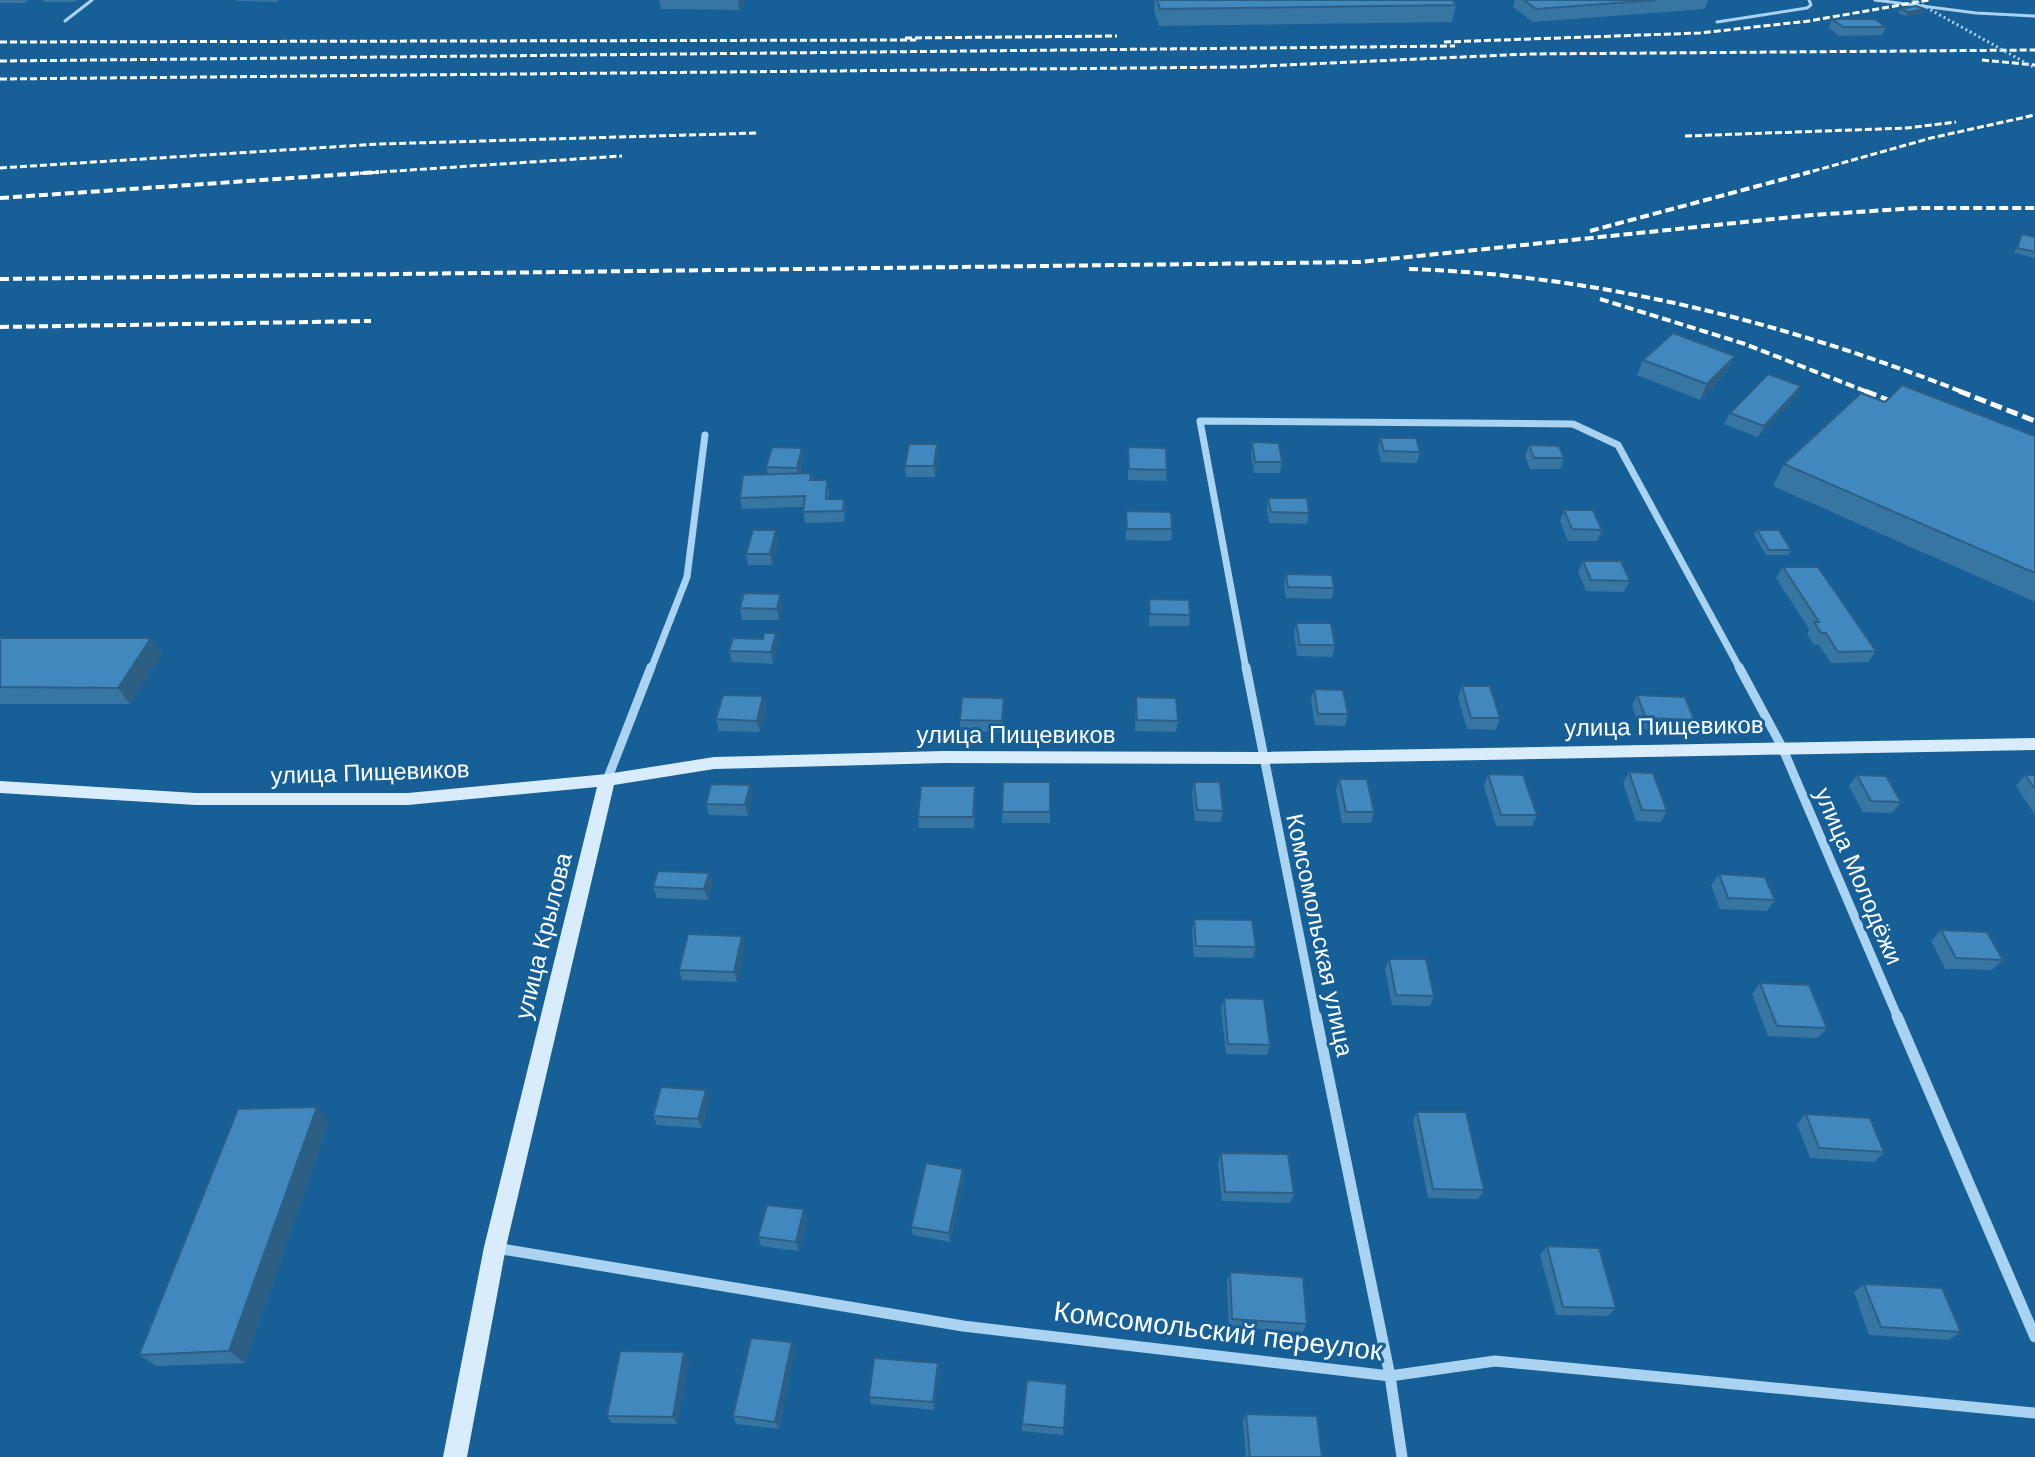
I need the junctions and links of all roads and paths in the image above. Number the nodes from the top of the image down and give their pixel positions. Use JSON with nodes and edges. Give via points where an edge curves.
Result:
{"nodes":[{"id":1,"x":92,"y":0,"type":"edge"},
{"id":2,"x":1809,"y":0,"type":"edge"},
{"id":3,"x":1875,"y":0,"type":"edge"},
{"id":4,"x":1913,"y":0,"type":"edge"},
{"id":5,"x":2035,"y":16,"type":"edge"},
{"id":6,"x":65,"y":21,"type":"dead end"},
{"id":7,"x":1717,"y":22,"type":"dead end"},
{"id":8,"x":2035,"y":68,"type":"edge"},
{"id":9,"x":705,"y":435,"type":"dead end"},
{"id":10,"x":1618,"y":445,"type":"joint"},
{"id":11,"x":2035,"y":744,"type":"edge"},
{"id":12,"x":1782,"y":747,"type":"junction"},
{"id":13,"x":1263,"y":758,"type":"junction"},
{"id":14,"x":607,"y":780,"type":"junction"},
{"id":15,"x":0,"y":787,"type":"edge"},
{"id":16,"x":495,"y":1247,"type":"junction"},
{"id":17,"x":2035,"y":1337,"type":"edge"},
{"id":18,"x":1390,"y":1376,"type":"junction"},
{"id":19,"x":2035,"y":1413,"type":"edge"},
{"id":20,"x":455,"y":1457,"type":"edge"},
{"id":21,"x":1402,"y":1457,"type":"edge"}],
"edges":[{"from":1,"to":6,"type":"lane"},
{"from":2,"to":7,"type":"lane","via":[[1807,8]]},
{"from":3,"to":5,"type":"lane"},
{"from":4,"to":8,"type":"path","bridge":true},
{"from":9,"to":14,"type":"street","name":"улица Крылова","via":[[687,577]]},
{"from":10,"to":12,"type":"street","name":"улица Молодёжи"},
{"from":10,"to":13,"type":"street","name":"Комсомольская улица","via":[[1573,424],[1200,421]]},
{"from":11,"to":12,"type":"main road","name":"улица Пищевиков"},
{"from":12,"to":13,"type":"main road","name":"улица Пищевиков"},
{"from":12,"to":17,"type":"street","name":"улица Молодёжи"},
{"from":13,"to":14,"type":"main road","name":"улица Пищевиков","via":[[714,763]]},
{"from":13,"to":18,"type":"street","name":"Комсомольская улица"},
{"from":14,"to":15,"type":"main road","name":"улица Пищевиков","via":[[408,799],[196,799]]},
{"from":14,"to":16,"type":"main road","name":"улица Крылова"},
{"from":16,"to":18,"type":"street","name":"Комсомольский переулок","via":[[963,1326]]},
{"from":16,"to":20,"type":"main road","name":"улица Крылова"},
{"from":18,"to":19,"type":"street","name":"Комсомольский переулок","via":[[1495,1361]]},
{"from":18,"to":21,"type":"street","name":"Комсомольская улица"}]}
